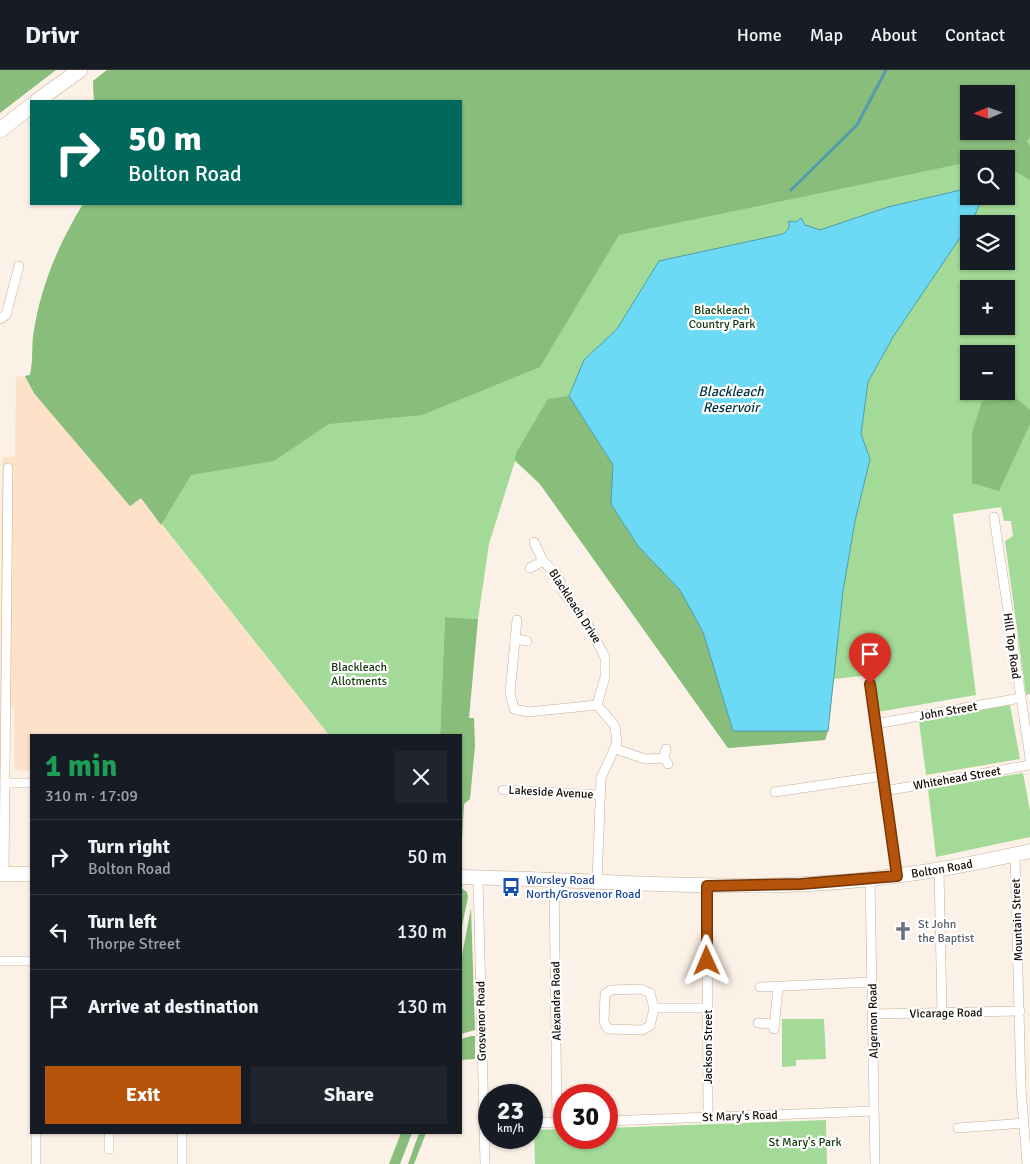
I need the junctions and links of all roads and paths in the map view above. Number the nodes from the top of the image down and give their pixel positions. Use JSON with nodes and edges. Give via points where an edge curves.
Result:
{"nodes":[{"id":1,"x":80,"y":70,"type":"edge"},
{"id":2,"x":38,"y":100,"type":"edge"},
{"id":3,"x":30,"y":107,"type":"edge"},
{"id":4,"x":0,"y":130,"type":"edge"},
{"id":5,"x":19,"y":266,"type":"dead end"},
{"id":6,"x":0,"y":319,"type":"edge"},
{"id":7,"x":8,"y":468,"type":"dead end"},
{"id":8,"x":994,"y":517,"type":"dead end"},
{"id":9,"x":534,"y":542,"type":"dead end"},
{"id":10,"x":543,"y":561,"type":"junction"},
{"id":11,"x":530,"y":568,"type":"dead end"},
{"id":12,"x":518,"y":620,"type":"dead end"},
{"id":13,"x":515,"y":639,"type":"junction"},
{"id":14,"x":527,"y":641,"type":"dead end"},
{"id":15,"x":870,"y":684,"type":"dead end"},
{"id":16,"x":1020,"y":698,"type":"junction"},
{"id":17,"x":597,"y":705,"type":"junction"},
{"id":18,"x":514,"y":708,"type":"junction"},
{"id":19,"x":507,"y":717,"type":"dead end"},
{"id":20,"x":876,"y":724,"type":"junction"},
{"id":21,"x":3,"y":728,"type":"edge"},
{"id":22,"x":616,"y":749,"type":"junction"},
{"id":23,"x":666,"y":757,"type":"dead end"},
{"id":24,"x":1030,"y":758,"type":"edge"},
{"id":25,"x":1030,"y":765,"type":"edge"},
{"id":26,"x":883,"y":776,"type":"junction"},
{"id":27,"x":5,"y":783,"type":"junction"},
{"id":28,"x":30,"y":783,"type":"edge"},
{"id":29,"x":503,"y":791,"type":"dead end"},
{"id":30,"x":885,"y":791,"type":"junction"},
{"id":31,"x":774,"y":792,"type":"dead end"},
{"id":32,"x":600,"y":795,"type":"junction"},
{"id":33,"x":1030,"y":851,"type":"edge"},
{"id":34,"x":1015,"y":855,"type":"junction"},
{"id":35,"x":939,"y":870,"type":"junction"},
{"id":36,"x":2,"y":874,"type":"edge"},
{"id":37,"x":30,"y":874,"type":"edge"},
{"id":38,"x":897,"y":876,"type":"junction"},
{"id":39,"x":469,"y":877,"type":"edge"},
{"id":40,"x":870,"y":879,"type":"junction"},
{"id":41,"x":554,"y":880,"type":"junction"},
{"id":42,"x":597,"y":882,"type":"junction"},
{"id":43,"x":707,"y":886,"type":"junction"},
{"id":44,"x":0,"y":961,"type":"edge"},
{"id":45,"x":30,"y":961,"type":"edge"},
{"id":46,"x":872,"y":982,"type":"junction"},
{"id":47,"x":760,"y":986,"type":"dead end"},
{"id":48,"x":778,"y":987,"type":"junction"},
{"id":49,"x":654,"y":1008,"type":"junction"},
{"id":50,"x":708,"y":1008,"type":"junction"},
{"id":51,"x":1020,"y":1011,"type":"junction"},
{"id":52,"x":942,"y":1013,"type":"junction"},
{"id":53,"x":873,"y":1014,"type":"junction"},
{"id":54,"x":758,"y":1023,"type":"dead end"},
{"id":55,"x":1030,"y":1064,"type":"edge"},
{"id":56,"x":1021,"y":1068,"type":"junction"},
{"id":57,"x":483,"y":1084,"type":"edge"},
{"id":58,"x":559,"y":1084,"type":"edge"},
{"id":59,"x":874,"y":1111,"type":"junction"},
{"id":60,"x":708,"y":1118,"type":"junction"},
{"id":61,"x":618,"y":1121,"type":"edge"},
{"id":62,"x":1024,"y":1123,"type":"junction"},
{"id":63,"x":958,"y":1128,"type":"dead end"},
{"id":64,"x":36,"y":1134,"type":"edge"},
{"id":65,"x":109,"y":1134,"type":"edge"},
{"id":66,"x":182,"y":1134,"type":"edge"},
{"id":67,"x":109,"y":1149,"type":"dead end"},
{"id":68,"x":485,"y":1149,"type":"edge"},
{"id":69,"x":36,"y":1164,"type":"edge"},
{"id":70,"x":182,"y":1164,"type":"edge"},
{"id":71,"x":485,"y":1164,"type":"edge"},
{"id":72,"x":875,"y":1164,"type":"edge"},
{"id":73,"x":1027,"y":1164,"type":"edge"}],
"edges":[{"from":1,"to":2,"type":"highway"},
{"from":3,"to":4,"type":"highway"},
{"from":5,"to":6,"type":"street","via":[[10,304],[6,315]]},
{"from":7,"to":21,"type":"street"},
{"from":8,"to":16,"type":"street","name":"Hill Top Road","via":[[1001,533]]},
{"from":9,"to":10,"type":"street","name":"Blackleach Drive"},
{"from":10,"to":11,"type":"street","name":"Blackleach Drive"},
{"from":10,"to":17,"type":"street","name":"Blackleach Drive","via":[[558,576],[563,592],[580,611],[605,656],[606,677]]},
{"from":12,"to":13,"type":"street"},
{"from":13,"to":14,"type":"street"},
{"from":13,"to":18,"type":"street","via":[[510,692]]},
{"from":15,"to":20,"type":"street"},
{"from":16,"to":20,"type":"street","name":"John Street"},
{"from":16,"to":24,"type":"street","name":"Hill Top Road"},
{"from":17,"to":18,"type":"street","via":[[528,712]]},
{"from":17,"to":22,"type":"street","via":[[615,726]]},
{"from":18,"to":19,"type":"street"},
{"from":20,"to":26,"type":"street"},
{"from":21,"to":27,"type":"street"},
{"from":22,"to":23,"type":"street","via":[[644,759]]},
{"from":22,"to":32,"type":"street","via":[[602,771]]},
{"from":25,"to":30,"type":"street","name":"Whitehead Street"},
{"from":26,"to":30,"type":"street"},
{"from":26,"to":31,"type":"street","via":[[797,793]]},
{"from":27,"to":28,"type":"street"},
{"from":27,"to":36,"type":"street"},
{"from":29,"to":32,"type":"street","name":"Lakeside Avenue"},
{"from":30,"to":38,"type":"street"},
{"from":32,"to":42,"type":"street"},
{"from":33,"to":34,"type":"main road","name":"Bolton Road"},
{"from":34,"to":35,"type":"main road","name":"Bolton Road"},
{"from":34,"to":51,"type":"street","name":"Mountain Street"},
{"from":35,"to":38,"type":"main road","name":"Bolton Road"},
{"from":35,"to":52,"type":"street"},
{"from":36,"to":37,"type":"main road"},
{"from":38,"to":40,"type":"main road","name":"Bolton Road"},
{"from":39,"to":41,"type":"main road","name":"Bolton Road"},
{"from":39,"to":57,"type":"street","name":"Grosvenor Road"},
{"from":40,"to":43,"type":"main road","name":"Bolton Road"},
{"from":40,"to":46,"type":"street","name":"Algernon Road"},
{"from":41,"to":42,"type":"main road","name":"Bolton Road"},
{"from":41,"to":58,"type":"street","name":"Alexandra Road"},
{"from":42,"to":43,"type":"main road","name":"Bolton Road"},
{"from":43,"to":50,"type":"street","name":"Jackson Street"},
{"from":44,"to":45,"type":"street"},
{"from":46,"to":48,"type":"street"},
{"from":46,"to":53,"type":"street","name":"Algernon Road"},
{"from":47,"to":48,"type":"street"},
{"from":48,"to":54,"type":"street","via":[[774,1026]]},
{"from":49,"to":49,"type":"street","via":[[647,1028],[612,1031],[605,1026],[604,998],[608,991],[642,989],[650,993]]},
{"from":49,"to":50,"type":"street"},
{"from":50,"to":60,"type":"street","name":"Jackson Street"},
{"from":51,"to":52,"type":"street","name":"Vicarage Road"},
{"from":51,"to":56,"type":"street","name":"Mountain Street"},
{"from":52,"to":53,"type":"street","name":"Vicarage Road"},
{"from":53,"to":59,"type":"street","name":"Algernon Road"},
{"from":55,"to":56,"type":"street"},
{"from":56,"to":62,"type":"street","name":"Mountain Street"},
{"from":59,"to":60,"type":"street","name":"St Mary's Road"},
{"from":59,"to":72,"type":"street","name":"Algernon Road"},
{"from":60,"to":61,"type":"street","name":"St Mary's Road"},
{"from":62,"to":63,"type":"street"},
{"from":62,"to":73,"type":"street","name":"Mountain Street"},
{"from":64,"to":69,"type":"street"},
{"from":65,"to":67,"type":"street"},
{"from":66,"to":70,"type":"street"},
{"from":68,"to":71,"type":"street","name":"Grosvenor Road"}]}
